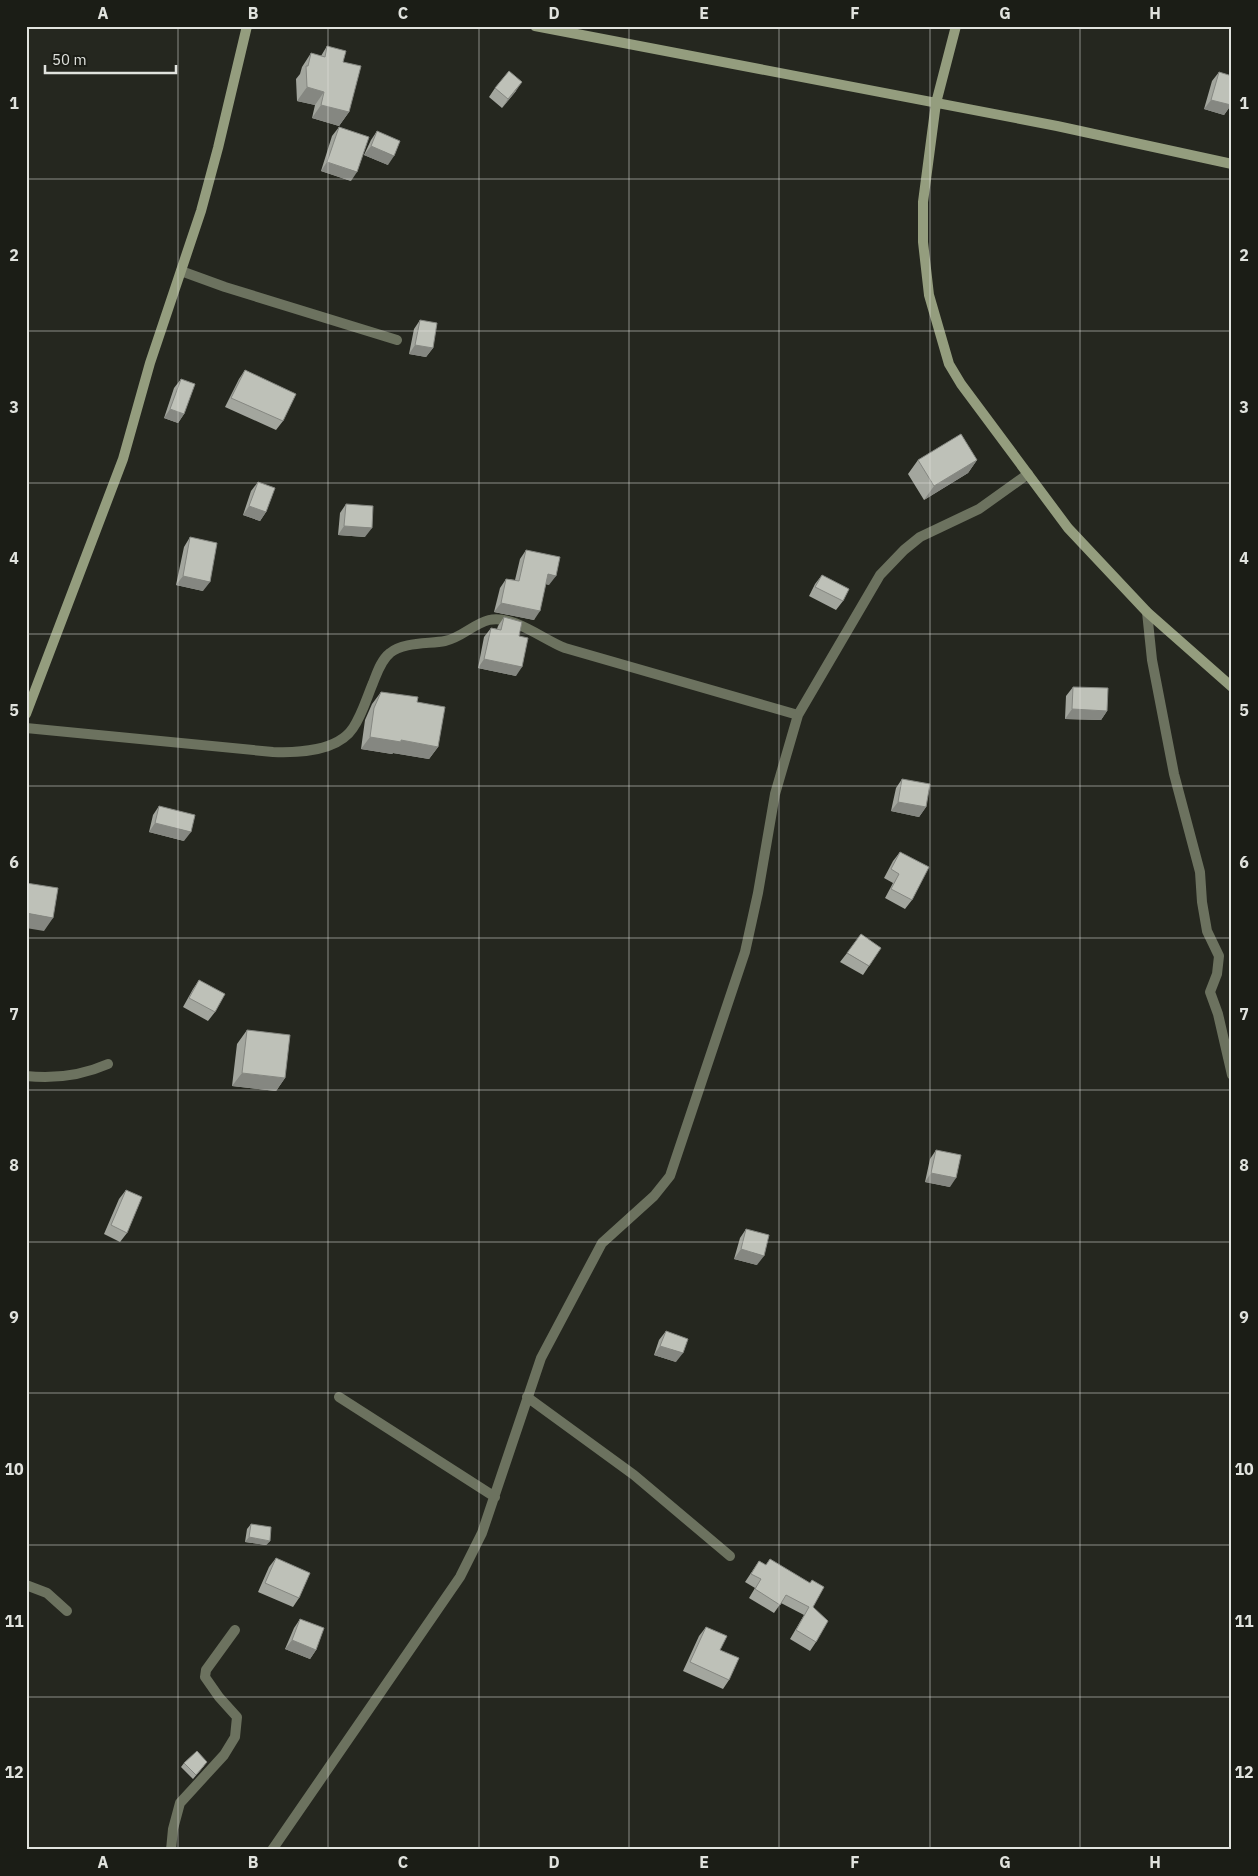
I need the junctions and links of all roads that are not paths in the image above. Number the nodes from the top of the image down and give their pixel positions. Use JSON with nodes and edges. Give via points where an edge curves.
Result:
{"nodes":[{"id":1,"x":247,"y":26,"type":"edge"},
{"id":2,"x":535,"y":26,"type":"edge"},
{"id":3,"x":956,"y":26,"type":"edge"},
{"id":4,"x":936,"y":103,"type":"junction"},
{"id":5,"x":1232,"y":164,"type":"edge"},
{"id":6,"x":181,"y":271,"type":"junction"},
{"id":7,"x":397,"y":340,"type":"dead end"},
{"id":8,"x":1028,"y":474,"type":"junction"},
{"id":9,"x":1147,"y":612,"type":"junction"},
{"id":10,"x":1232,"y":688,"type":"edge"},
{"id":11,"x":26,"y":714,"type":"edge"},
{"id":12,"x":798,"y":714,"type":"junction"},
{"id":13,"x":26,"y":728,"type":"edge"},
{"id":14,"x":108,"y":1064,"type":"dead end"},
{"id":15,"x":1232,"y":1075,"type":"edge"},
{"id":16,"x":26,"y":1076,"type":"edge"},
{"id":17,"x":340,"y":1397,"type":"dead end"},
{"id":18,"x":527,"y":1397,"type":"junction"},
{"id":19,"x":495,"y":1497,"type":"junction"},
{"id":20,"x":730,"y":1556,"type":"dead end"},
{"id":21,"x":26,"y":1585,"type":"edge"},
{"id":22,"x":67,"y":1611,"type":"dead end"},
{"id":23,"x":235,"y":1630,"type":"dead end"},
{"id":24,"x":170,"y":1850,"type":"edge"},
{"id":25,"x":272,"y":1850,"type":"edge"}],
"edges":[{"from":1,"to":6,"type":"street","via":[[218,148]]},
{"from":2,"to":4,"type":"street"},
{"from":3,"to":4,"type":"street"},
{"from":4,"to":5,"type":"street"},
{"from":4,"to":8,"type":"street","via":[[923,202],[923,242],[929,295],[949,364],[960,384]]},
{"from":6,"to":7,"type":"street"},
{"from":6,"to":11,"type":"street","via":[[150,363],[123,459]]},
{"from":8,"to":9,"type":"street","via":[[1068,528]]},
{"from":8,"to":12,"type":"street","via":[[979,509],[920,537],[880,575]]},
{"from":9,"to":10,"type":"street"},
{"from":9,"to":15,"type":"street","via":[[1152,660],[1174,774],[1200,872],[1207,931],[1219,956],[1210,992]]},
{"from":12,"to":13,"type":"street","via":[[565,648],[498,619],[488,620],[454,639],[390,653],[380,666],[353,728],[346,736],[305,752],[273,752]]},
{"from":12,"to":18,"type":"street","via":[[775,794],[745,952],[670,1176],[654,1196],[602,1243],[541,1358]]},
{"from":14,"to":16,"type":"street","via":[[77,1074],[42,1078]]},
{"from":17,"to":19,"type":"street"},
{"from":18,"to":19,"type":"street"},
{"from":18,"to":20,"type":"street","via":[[634,1474]]},
{"from":19,"to":25,"type":"street","via":[[482,1533],[460,1577]]},
{"from":21,"to":22,"type":"street","via":[[46,1593]]},
{"from":23,"to":24,"type":"street","via":[[206,1670],[205,1677],[237,1717],[235,1737],[224,1755],[180,1803]]}]}
